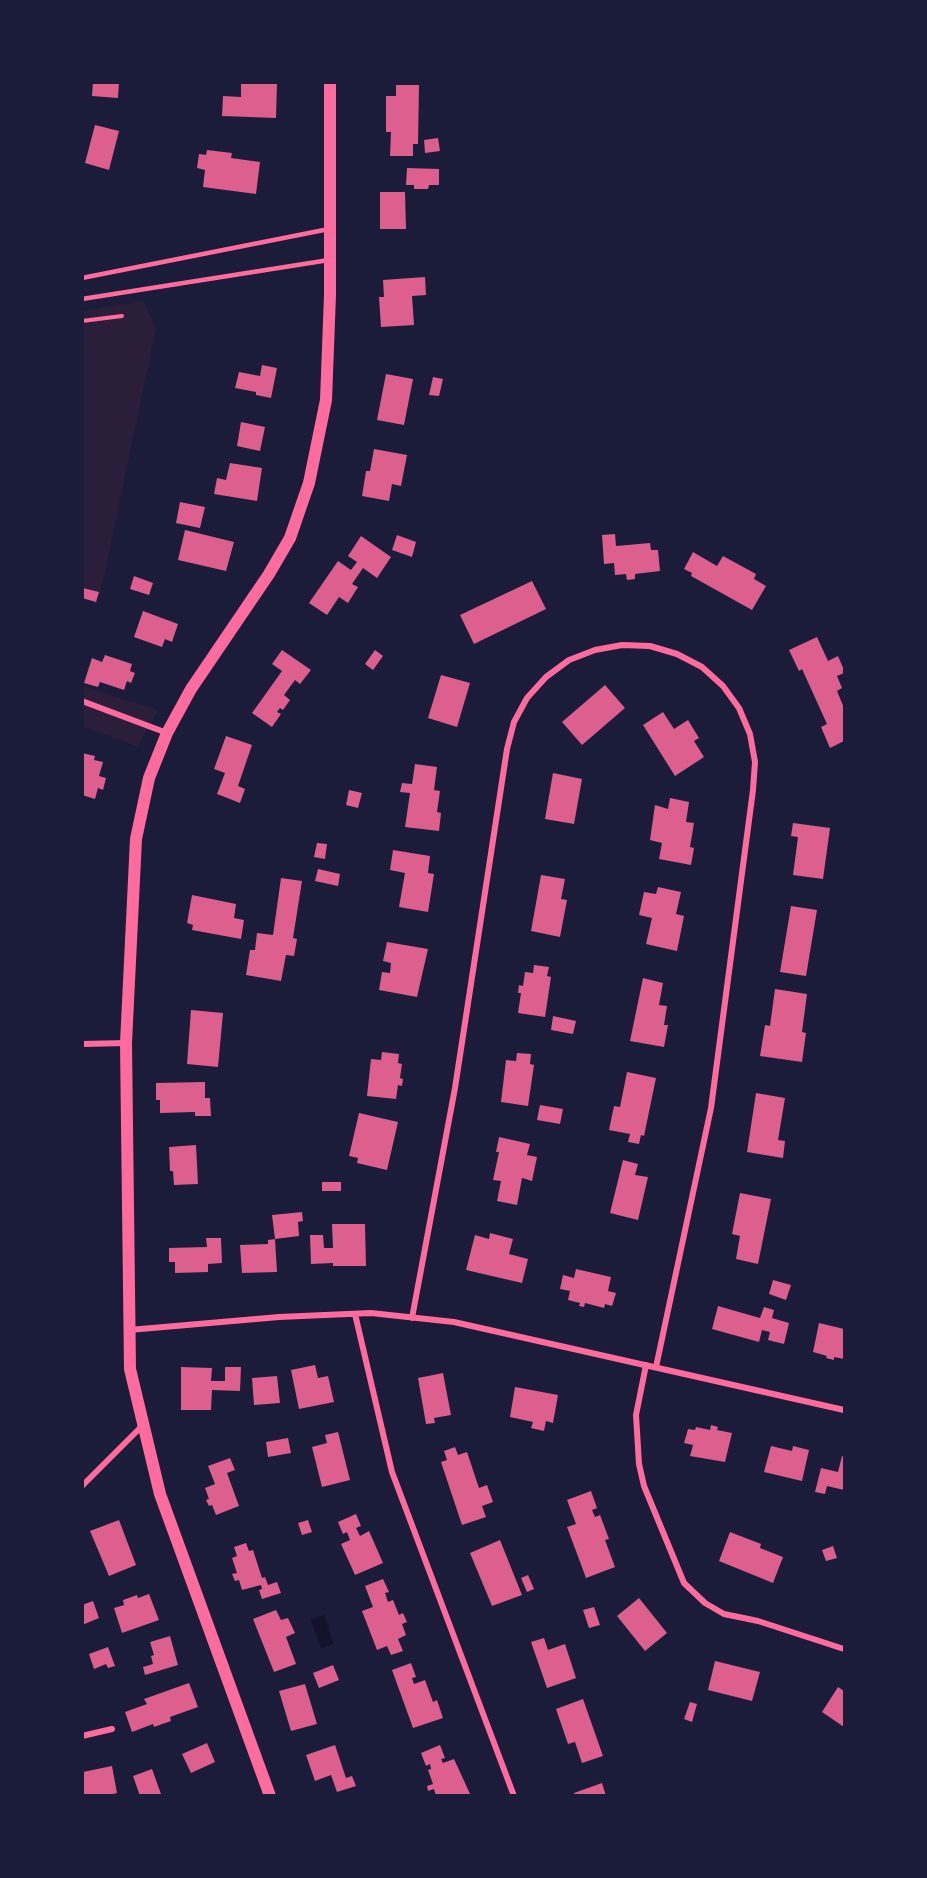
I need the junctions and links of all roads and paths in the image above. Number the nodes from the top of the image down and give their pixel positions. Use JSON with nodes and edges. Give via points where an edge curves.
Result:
{"nodes":[{"id":1,"x":330,"y":82,"type":"edge"},
{"id":2,"x":329,"y":229,"type":"junction"},
{"id":3,"x":329,"y":260,"type":"junction"},
{"id":4,"x":82,"y":278,"type":"edge"},
{"id":5,"x":82,"y":299,"type":"edge"},
{"id":6,"x":122,"y":316,"type":"dead end"},
{"id":7,"x":82,"y":321,"type":"edge"},
{"id":8,"x":82,"y":701,"type":"edge"},
{"id":9,"x":167,"y":733,"type":"junction"},
{"id":10,"x":126,"y":1043,"type":"junction"},
{"id":11,"x":82,"y":1044,"type":"edge"},
{"id":12,"x":355,"y":1314,"type":"junction"},
{"id":13,"x":412,"y":1318,"type":"junction"},
{"id":14,"x":129,"y":1330,"type":"junction"},
{"id":15,"x":646,"y":1365,"type":"junction"},
{"id":16,"x":656,"y":1367,"type":"junction"},
{"id":17,"x":844,"y":1410,"type":"edge"},
{"id":18,"x":142,"y":1426,"type":"junction"},
{"id":19,"x":82,"y":1486,"type":"edge"},
{"id":20,"x":844,"y":1649,"type":"edge"},
{"id":21,"x":112,"y":1729,"type":"dead end"},
{"id":22,"x":82,"y":1736,"type":"edge"},
{"id":23,"x":270,"y":1796,"type":"edge"},
{"id":24,"x":514,"y":1796,"type":"edge"}],
"edges":[{"from":1,"to":2,"type":"main road"},
{"from":2,"to":3,"type":"main road"},
{"from":2,"to":4,"type":"lane"},
{"from":3,"to":5,"type":"lane"},
{"from":3,"to":9,"type":"main road","via":[[326,400],[309,483],[290,538],[191,689]]},
{"from":6,"to":7,"type":"path"},
{"from":8,"to":9,"type":"street"},
{"from":9,"to":10,"type":"main road","via":[[148,778],[136,839]]},
{"from":10,"to":11,"type":"street"},
{"from":10,"to":14,"type":"main road"},
{"from":12,"to":13,"type":"street"},
{"from":12,"to":14,"type":"street"},
{"from":12,"to":24,"type":"street","via":[[392,1472]]},
{"from":13,"to":15,"type":"street","via":[[454,1322]]},
{"from":13,"to":16,"type":"street","via":[[455,1088],[514,722],[527,698],[569,660],[604,648],[651,646],[686,658],[723,686],[739,708],[750,734],[755,762],[711,1108]]},
{"from":14,"to":18,"type":"main road","via":[[130,1370]]},
{"from":15,"to":16,"type":"street"},
{"from":15,"to":20,"type":"street","via":[[636,1415],[639,1464],[644,1486],[684,1583],[724,1614]]},
{"from":16,"to":17,"type":"street"},
{"from":18,"to":19,"type":"street"},
{"from":18,"to":23,"type":"main road","via":[[160,1494]]},
{"from":21,"to":22,"type":"street"}]}
